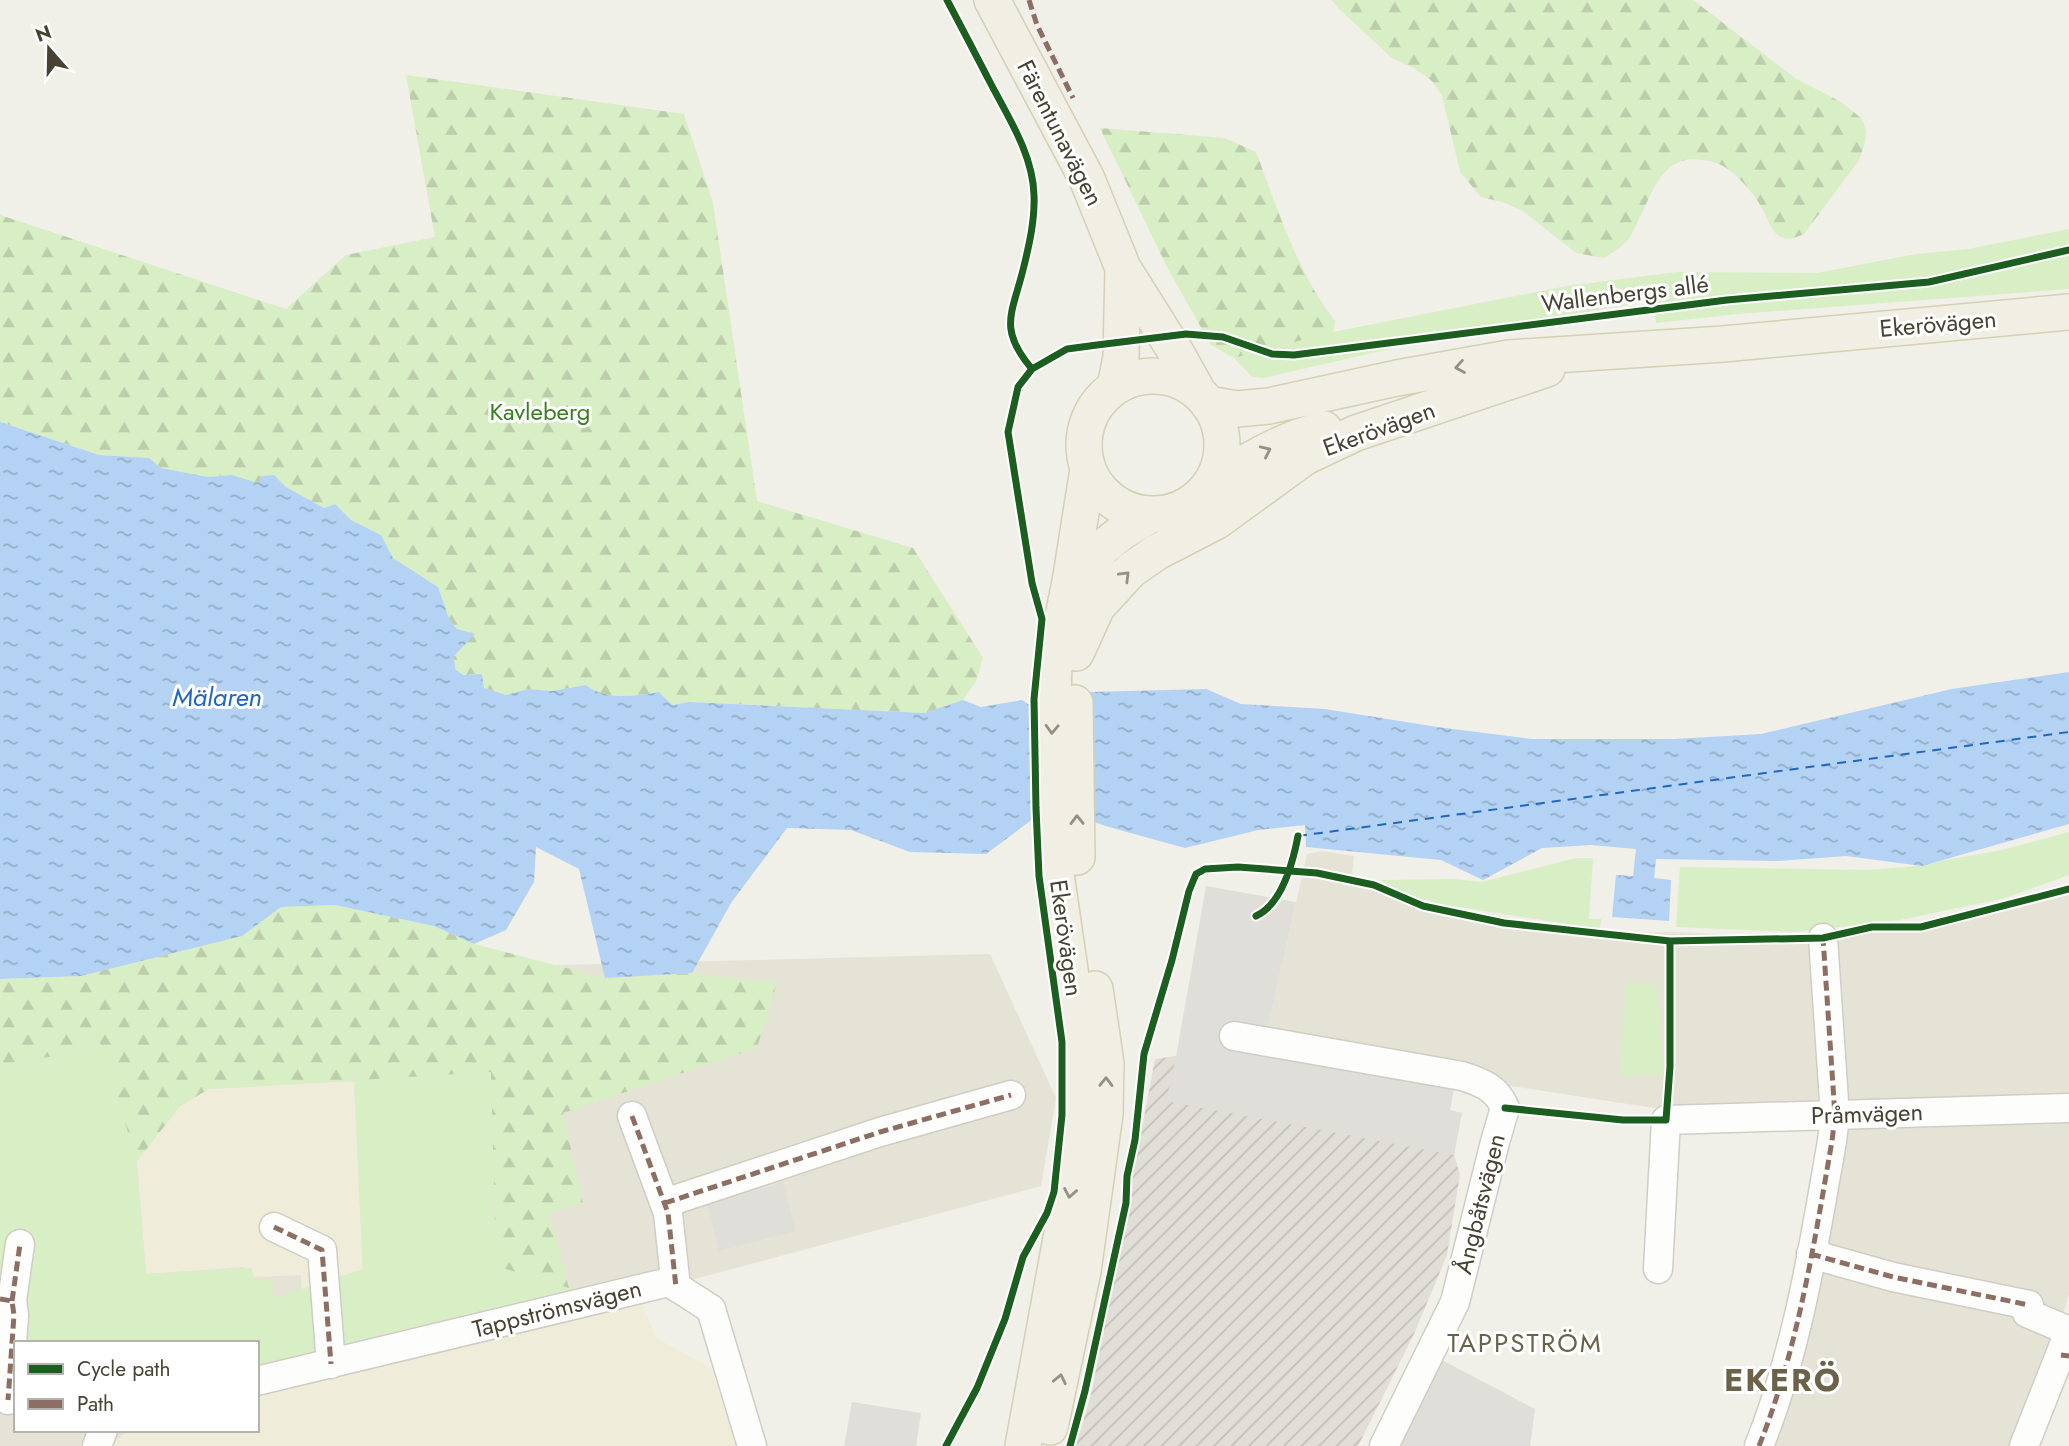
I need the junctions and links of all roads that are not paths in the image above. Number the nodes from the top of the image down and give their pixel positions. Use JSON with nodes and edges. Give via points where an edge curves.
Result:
{"nodes":[{"id":1,"x":996,"y":1,"type":"edge"},
{"id":2,"x":1123,"y":268,"type":"junction"},
{"id":3,"x":2069,"y":312,"type":"edge"},
{"id":4,"x":1723,"y":344,"type":"junction"},
{"id":5,"x":1548,"y":368,"type":"junction"},
{"id":6,"x":1115,"y":387,"type":"junction"},
{"id":7,"x":1203,"y":398,"type":"junction"},
{"id":8,"x":1088,"y":470,"type":"junction"},
{"id":9,"x":1208,"y":487,"type":"junction"},
{"id":10,"x":1152,"y":513,"type":"junction"},
{"id":11,"x":1068,"y":658,"type":"junction"},
{"id":12,"x":1823,"y":939,"type":"dead end"},
{"id":13,"x":1085,"y":995,"type":"junction"},
{"id":14,"x":1234,"y":1036,"type":"dead end"},
{"id":15,"x":1011,"y":1096,"type":"dead end"},
{"id":16,"x":2069,"y":1108,"type":"edge"},
{"id":17,"x":1835,"y":1115,"type":"junction"},
{"id":18,"x":632,"y":1116,"type":"dead end"},
{"id":19,"x":665,"y":1203,"type":"junction"},
{"id":20,"x":274,"y":1227,"type":"dead end"},
{"id":21,"x":20,"y":1244,"type":"dead end"},
{"id":22,"x":1811,"y":1254,"type":"junction"},
{"id":23,"x":1658,"y":1269,"type":"dead end"},
{"id":24,"x":676,"y":1287,"type":"junction"},
{"id":25,"x":6,"y":1300,"type":"edge"},
{"id":26,"x":2067,"y":1344,"type":"edge"},
{"id":27,"x":331,"y":1364,"type":"junction"},
{"id":28,"x":259,"y":1381,"type":"edge"},
{"id":29,"x":8,"y":1400,"type":"edge"},
{"id":30,"x":752,"y":1446,"type":"edge"},
{"id":31,"x":1023,"y":1446,"type":"edge"},
{"id":32,"x":1046,"y":1446,"type":"edge"},
{"id":33,"x":1384,"y":1446,"type":"edge"},
{"id":34,"x":1759,"y":1446,"type":"edge"},
{"id":35,"x":2024,"y":1446,"type":"edge"}],
"edges":[{"from":1,"to":2,"type":"main road","name":"Färentunavägen","via":[[1087,179]]},
{"from":2,"to":6,"type":"main road","name":"Färentunavägen","via":[[1121,357]]},
{"from":2,"to":7,"type":"main road","name":"Färentunavägen"},
{"from":3,"to":4,"type":"main road","name":"Ekerövägen"},
{"from":4,"to":5,"type":"main road","name":"Ekerövägen"},
{"from":4,"to":7,"type":"main road","name":"Ekerövägen","one_way":true,"via":[[1509,358],[1269,406],[1237,409]]},
{"from":9,"to":5,"type":"main road","name":"Ekerövägen","one_way":true,"via":[[1250,459],[1301,435]]},
{"from":11,"to":5,"type":"main road","name":"Ekerövägen","one_way":true,"via":[[1097,607],[1131,570],[1217,521],[1306,457],[1356,433]]},
{"from":6,"to":7,"type":"main road","via":[[1157,376],[1178,381]]},
{"from":6,"to":8,"type":"main road","via":[[1098,403],[1087,425]]},
{"from":7,"to":9,"type":"main road","via":[[1216,420],[1222,448]]},
{"from":8,"to":10,"type":"main road","via":[[1110,499],[1134,511]]},
{"from":8,"to":11,"type":"main road","name":"Ekerövägen","via":[[1070,582]]},
{"from":9,"to":10,"type":"main road","via":[[1185,505]]},
{"from":10,"to":11,"type":"main road","name":"Ekerövägen","via":[[1101,549],[1081,592]]},
{"from":11,"to":13,"type":"main road","name":"Ekerövägen","via":[[1051,781],[1055,860]]},
{"from":12,"to":17,"type":"street"},
{"from":13,"to":31,"type":"main road","name":"Ekerövägen","one_way":true,"via":[[1083,1118]]},
{"from":32,"to":13,"type":"main road","name":"Ekerövägen","one_way":true,"via":[[1083,1271],[1105,1114],[1106,1063]]},
{"from":14,"to":33,"type":"street","name":"Ångbåtsvägen","via":[[1462,1076],[1485,1083],[1501,1097],[1505,1108],[1455,1302]]},
{"from":15,"to":19,"type":"street","via":[[880,1132]]},
{"from":16,"to":17,"type":"street","name":"Pråmvägen"},
{"from":17,"to":22,"type":"street"},
{"from":17,"to":23,"type":"street","name":"Pråmvägen","via":[[1666,1120]]},
{"from":18,"to":19,"type":"street"},
{"from":19,"to":24,"type":"street"},
{"from":20,"to":27,"type":"street","via":[[322,1250]]},
{"from":21,"to":25,"type":"street"},
{"from":22,"to":26,"type":"street","via":[[2028,1309]]},
{"from":22,"to":34,"type":"street","via":[[1799,1316]]},
{"from":24,"to":27,"type":"street","name":"Tappströmsvägen","via":[[669,1282]]},
{"from":24,"to":30,"type":"street","name":"Tappströmsvägen","via":[[711,1309]]},
{"from":25,"to":29,"type":"street","via":[[14,1315]]},
{"from":26,"to":35,"type":"street"},
{"from":27,"to":28,"type":"street","name":"Tappströmsvägen"}]}
